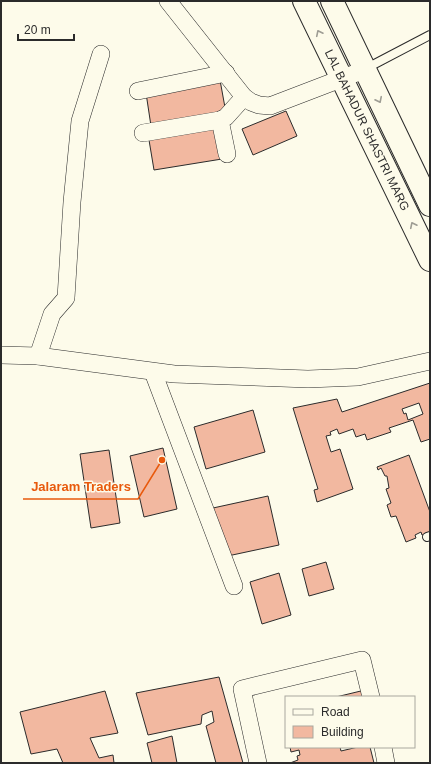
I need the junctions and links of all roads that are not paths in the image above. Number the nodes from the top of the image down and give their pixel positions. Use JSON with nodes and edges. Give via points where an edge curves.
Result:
{"nodes":[{"id":1,"x":168,"y":1,"type":"edge"},
{"id":2,"x":304,"y":1,"type":"edge"},
{"id":3,"x":332,"y":1,"type":"edge"},
{"id":4,"x":430,"y":35,"type":"edge"},
{"id":5,"x":101,"y":54,"type":"dead end"},
{"id":6,"x":364,"y":70,"type":"junction"},
{"id":7,"x":226,"y":74,"type":"junction"},
{"id":8,"x":342,"y":79,"type":"junction"},
{"id":9,"x":138,"y":90,"type":"dead end"},
{"id":10,"x":244,"y":97,"type":"junction"},
{"id":11,"x":220,"y":120,"type":"junction"},
{"id":12,"x":143,"y":133,"type":"dead end"},
{"id":13,"x":227,"y":154,"type":"dead end"},
{"id":14,"x":430,"y":205,"type":"edge"},
{"id":15,"x":430,"y":260,"type":"edge"},
{"id":16,"x":1,"y":355,"type":"edge"},
{"id":17,"x":38,"y":356,"type":"junction"},
{"id":18,"x":430,"y":361,"type":"edge"},
{"id":19,"x":153,"y":372,"type":"junction"},
{"id":20,"x":234,"y":586,"type":"dead end"},
{"id":21,"x":371,"y":696,"type":"edge"},
{"id":22,"x":383,"y":748,"type":"edge"},
{"id":23,"x":258,"y":763,"type":"edge"},
{"id":24,"x":386,"y":763,"type":"edge"}],
"edges":[{"from":1,"to":7,"type":"street"},
{"from":8,"to":2,"type":"main road","name":"LAL BAHADUR SHASTRI MARG","one_way":true},
{"from":3,"to":6,"type":"main road","name":"LAL BAHADUR SHASTRI MARG"},
{"from":4,"to":6,"type":"lane"},
{"from":5,"to":17,"type":"street","via":[[80,121],[66,298],[52,314]]},
{"from":6,"to":8,"type":"street"},
{"from":6,"to":14,"type":"main road","name":"LAL BAHADUR SHASTRI MARG","one_way":true},
{"from":7,"to":9,"type":"street"},
{"from":7,"to":10,"type":"street"},
{"from":8,"to":10,"type":"street","via":[[270,106],[251,102]]},
{"from":15,"to":8,"type":"main road","name":"LAL BAHADUR SHASTRI MARG","one_way":true},
{"from":10,"to":11,"type":"street"},
{"from":11,"to":12,"type":"street"},
{"from":11,"to":13,"type":"street"},
{"from":16,"to":17,"type":"street"},
{"from":17,"to":19,"type":"street"},
{"from":18,"to":19,"type":"street","via":[[358,377],[308,379]]},
{"from":19,"to":20,"type":"street"},
{"from":21,"to":23,"type":"street","via":[[362,660],[242,689]]},
{"from":22,"to":24,"type":"street"}]}
